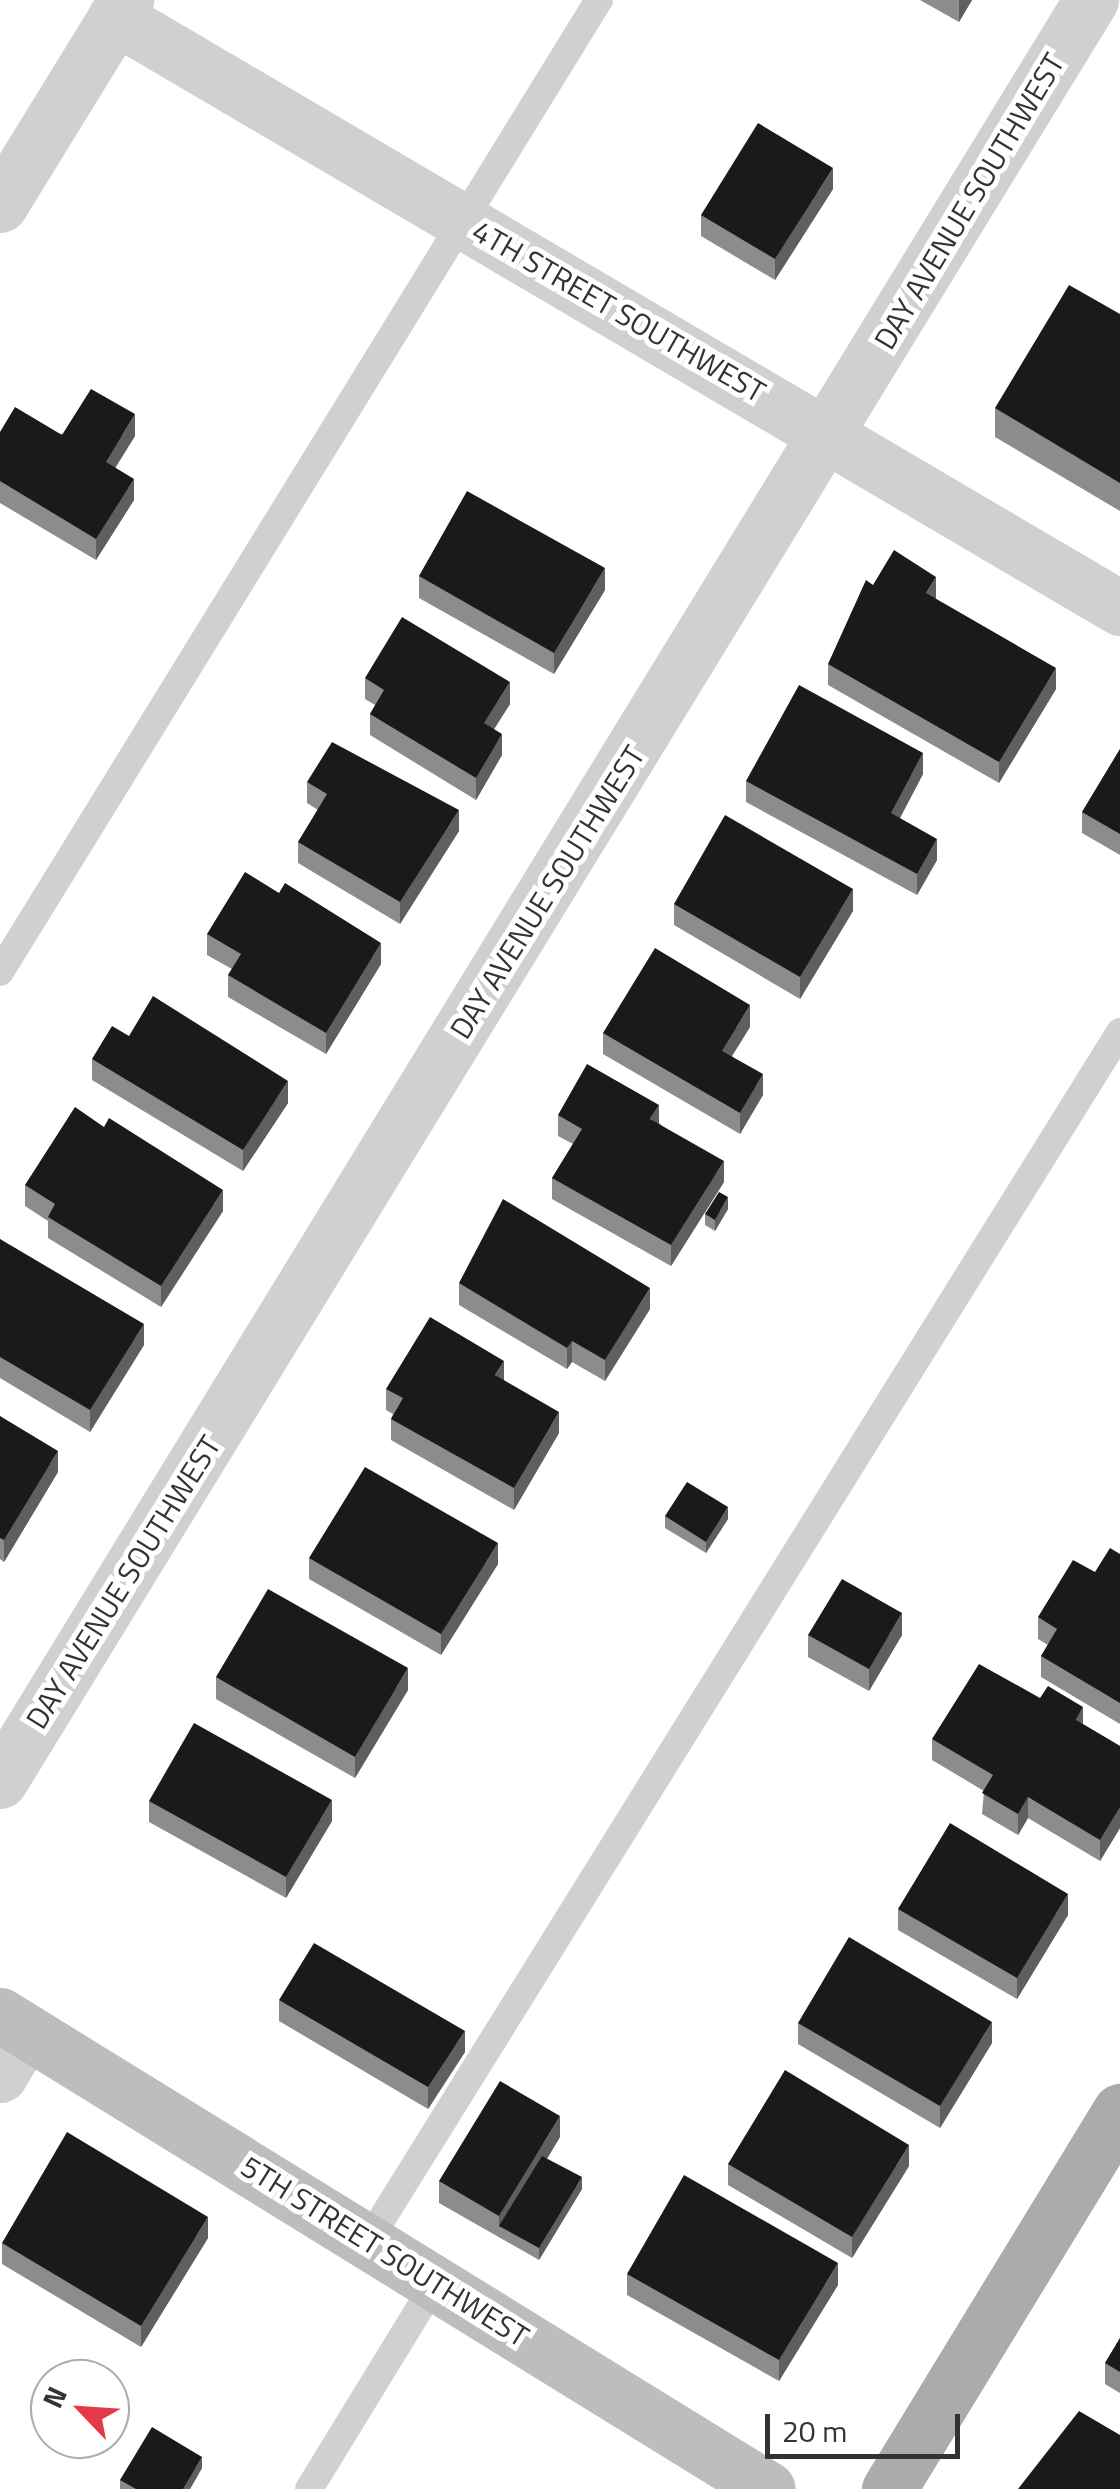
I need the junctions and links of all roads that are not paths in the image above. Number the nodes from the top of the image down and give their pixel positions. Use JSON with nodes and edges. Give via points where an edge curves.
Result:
{"nodes":[{"id":1,"x":599,"y":0,"type":"edge"},
{"id":2,"x":1090,"y":0,"type":"edge"},
{"id":3,"x":120,"y":9,"type":"edge"},
{"id":4,"x":0,"y":205,"type":"edge"},
{"id":5,"x":464,"y":222,"type":"junction"},
{"id":6,"x":830,"y":433,"type":"junction"},
{"id":7,"x":1120,"y":608,"type":"edge"},
{"id":8,"x":0,"y":972,"type":"edge"},
{"id":9,"x":1120,"y":1032,"type":"edge"},
{"id":10,"x":0,"y":1781,"type":"edge"},
{"id":11,"x":9,"y":2040,"type":"edge"},
{"id":12,"x":1120,"y":2111,"type":"edge"},
{"id":13,"x":368,"y":2241,"type":"junction"},
{"id":14,"x":436,"y":2282,"type":"junction"},
{"id":15,"x":308,"y":2489,"type":"edge"},
{"id":16,"x":768,"y":2489,"type":"edge"},
{"id":17,"x":890,"y":2489,"type":"edge"}],
"edges":[{"from":1,"to":5,"type":"lane"},
{"from":2,"to":6,"type":"street","name":"DAY AVENUE SOUTHWEST"},
{"from":3,"to":4,"type":"street"},
{"from":3,"to":5,"type":"street","name":"4TH STREET SOUTHWEST"},
{"from":5,"to":6,"type":"street","name":"4TH STREET SOUTHWEST"},
{"from":5,"to":8,"type":"lane"},
{"from":6,"to":7,"type":"street","name":"4TH STREET SOUTHWEST"},
{"from":6,"to":10,"type":"street","name":"DAY AVENUE SOUTHWEST"},
{"from":9,"to":13,"type":"lane"},
{"from":11,"to":13,"type":"street","name":"5TH STREET SOUTHWEST"},
{"from":12,"to":17,"type":"main road"},
{"from":13,"to":14,"type":"street","name":"5TH STREET SOUTHWEST"},
{"from":14,"to":15,"type":"lane"},
{"from":14,"to":16,"type":"street","name":"5TH STREET SOUTHWEST"}]}
